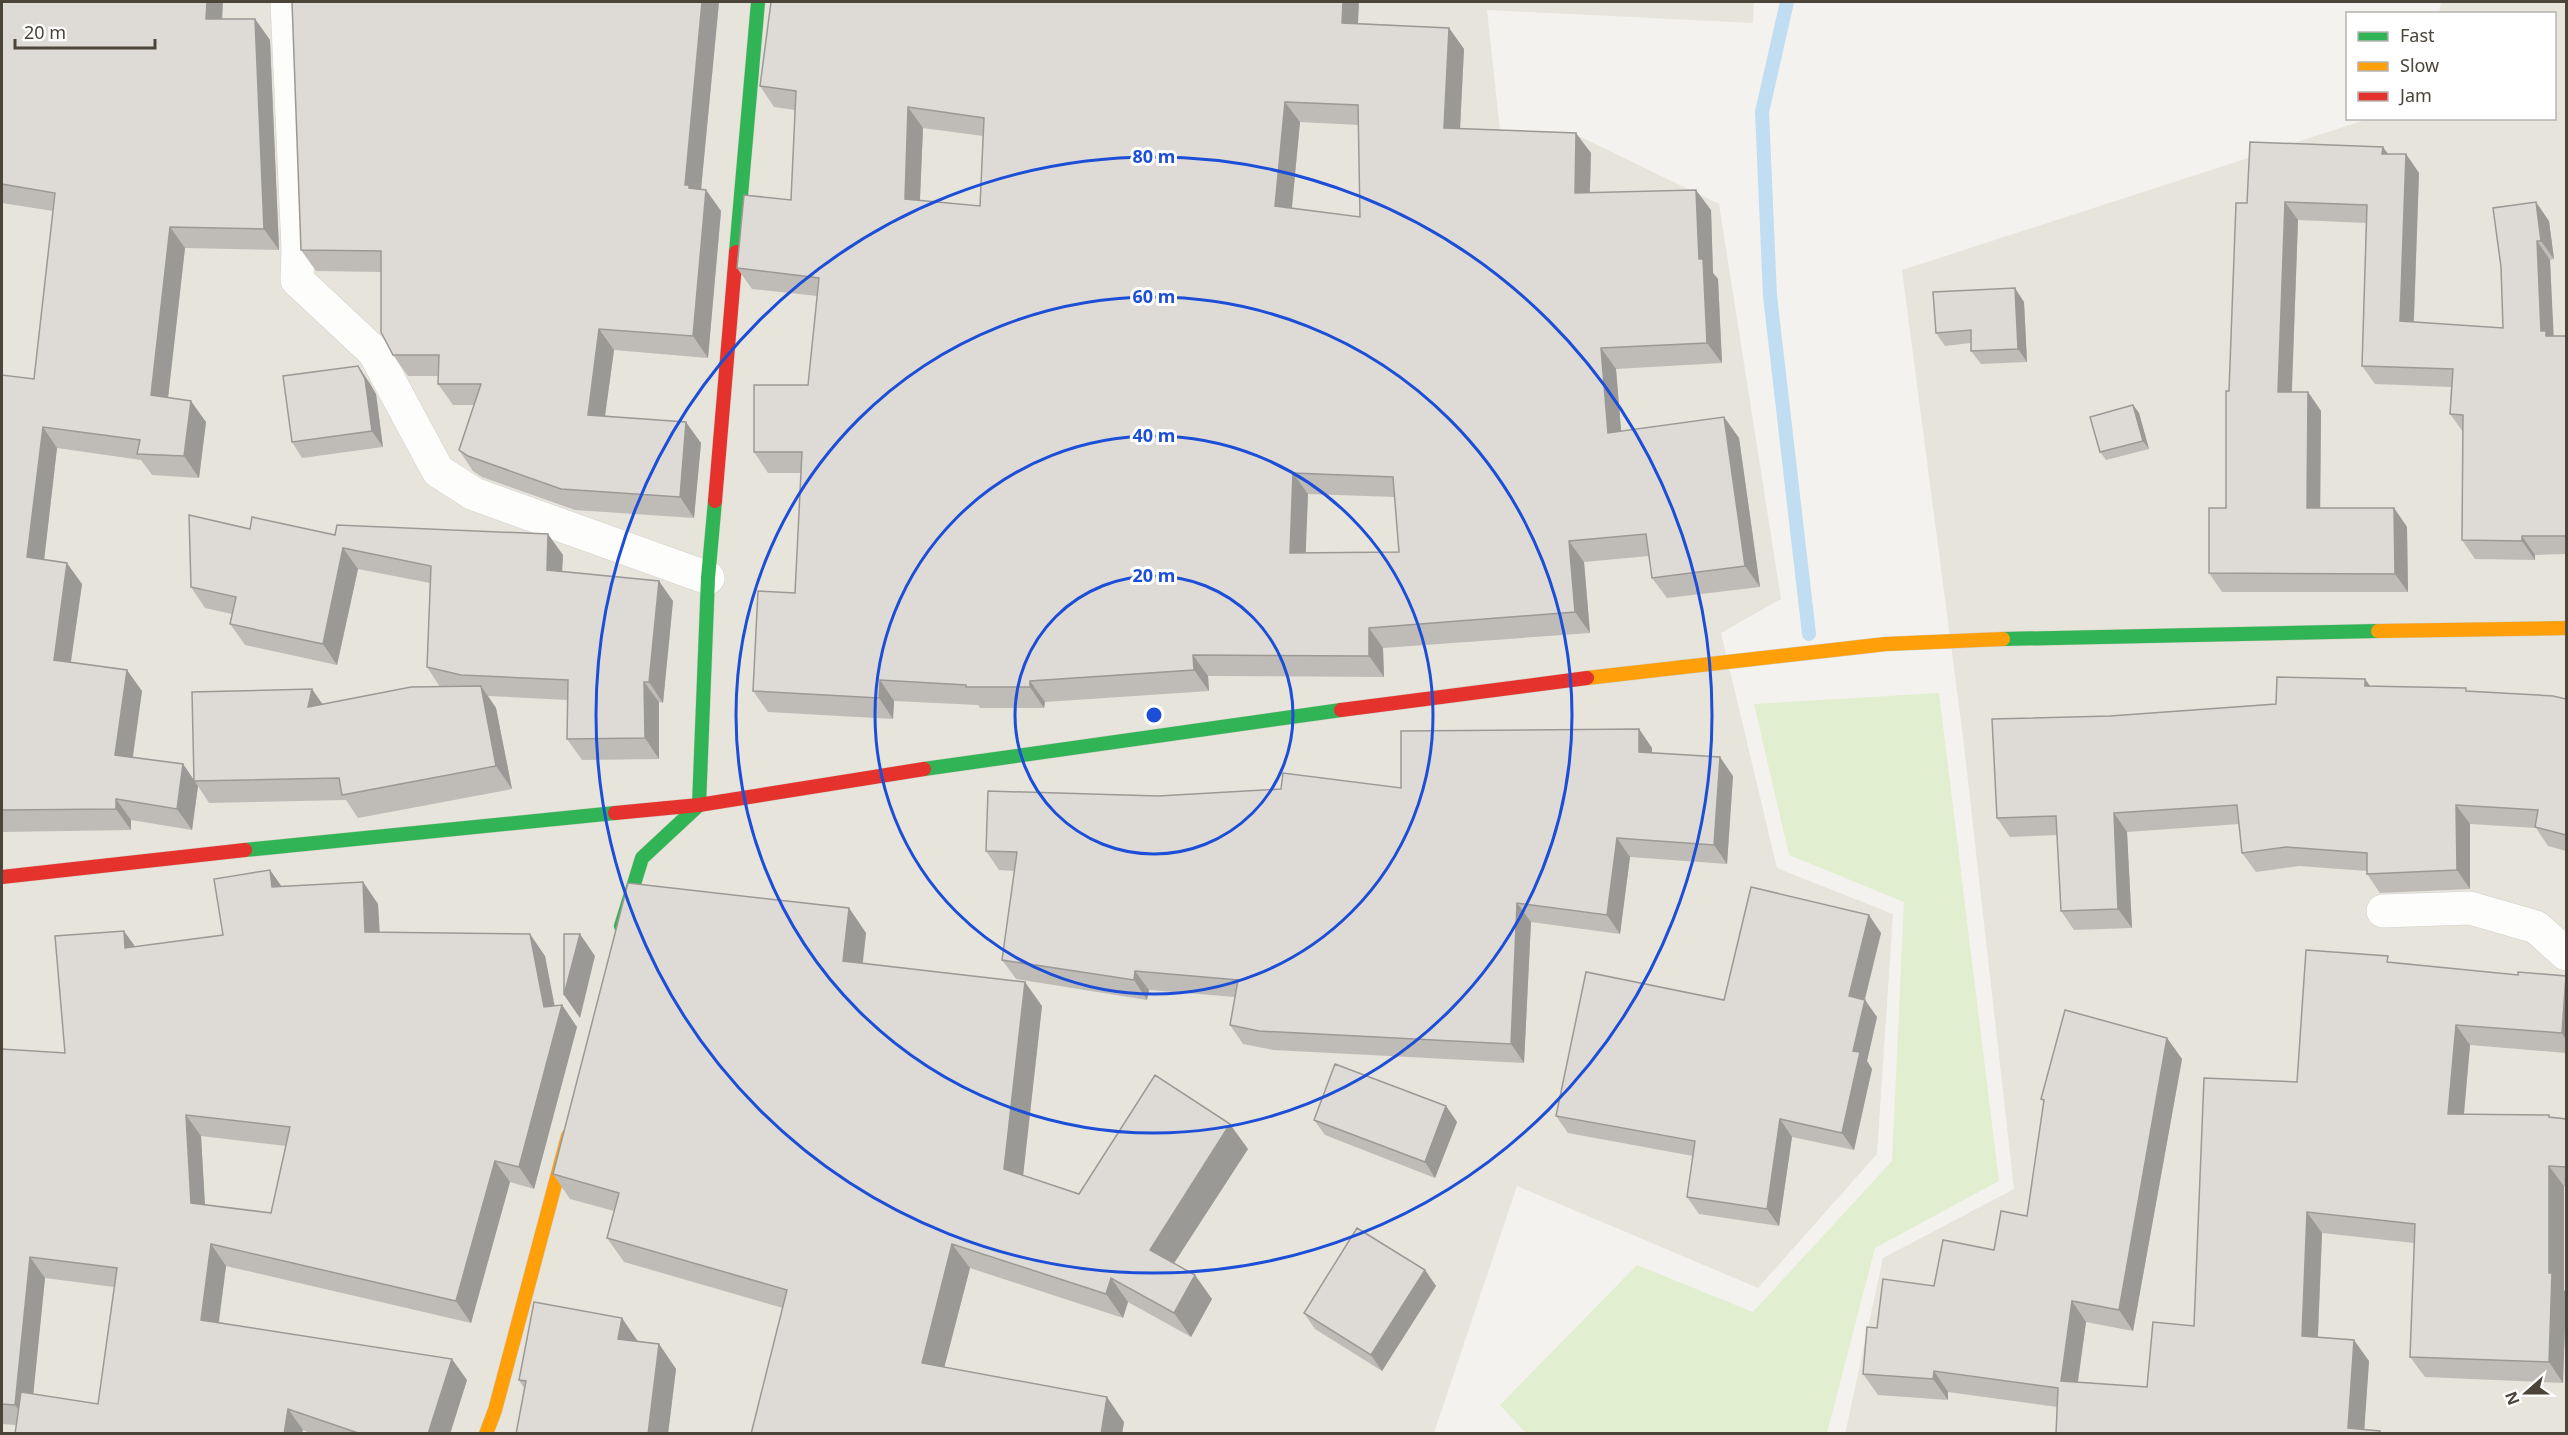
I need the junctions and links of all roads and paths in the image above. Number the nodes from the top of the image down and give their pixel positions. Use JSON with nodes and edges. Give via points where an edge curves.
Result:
{"nodes":[{"id":1,"x":287,"y":2,"type":"edge"},
{"id":2,"x":758,"y":2,"type":"edge"},
{"id":3,"x":708,"y":578,"type":"junction"},
{"id":4,"x":2566,"y":628,"type":"edge"},
{"id":5,"x":699,"y":805,"type":"junction"},
{"id":6,"x":2,"y":878,"type":"edge"},
{"id":7,"x":2383,"y":911,"type":"dead end"},
{"id":8,"x":617,"y":944,"type":"edge"},
{"id":9,"x":2566,"y":954,"type":"edge"},
{"id":10,"x":571,"y":1125,"type":"edge"},
{"id":11,"x":486,"y":1434,"type":"edge"}],
"edges":[{"from":1,"to":3,"type":"street","via":[[297,280],[374,352],[438,471],[474,494]]},
{"from":2,"to":3,"type":"main road"},
{"from":3,"to":5,"type":"main road"},
{"from":4,"to":5,"type":"main road","via":[[2072,636],[1887,644],[1539,683],[997,757]]},
{"from":5,"to":6,"type":"main road"},
{"from":5,"to":8,"type":"main road","via":[[642,858]]},
{"from":7,"to":9,"type":"street","via":[[2469,908],[2536,927]]},
{"from":10,"to":11,"type":"main road"}]}
